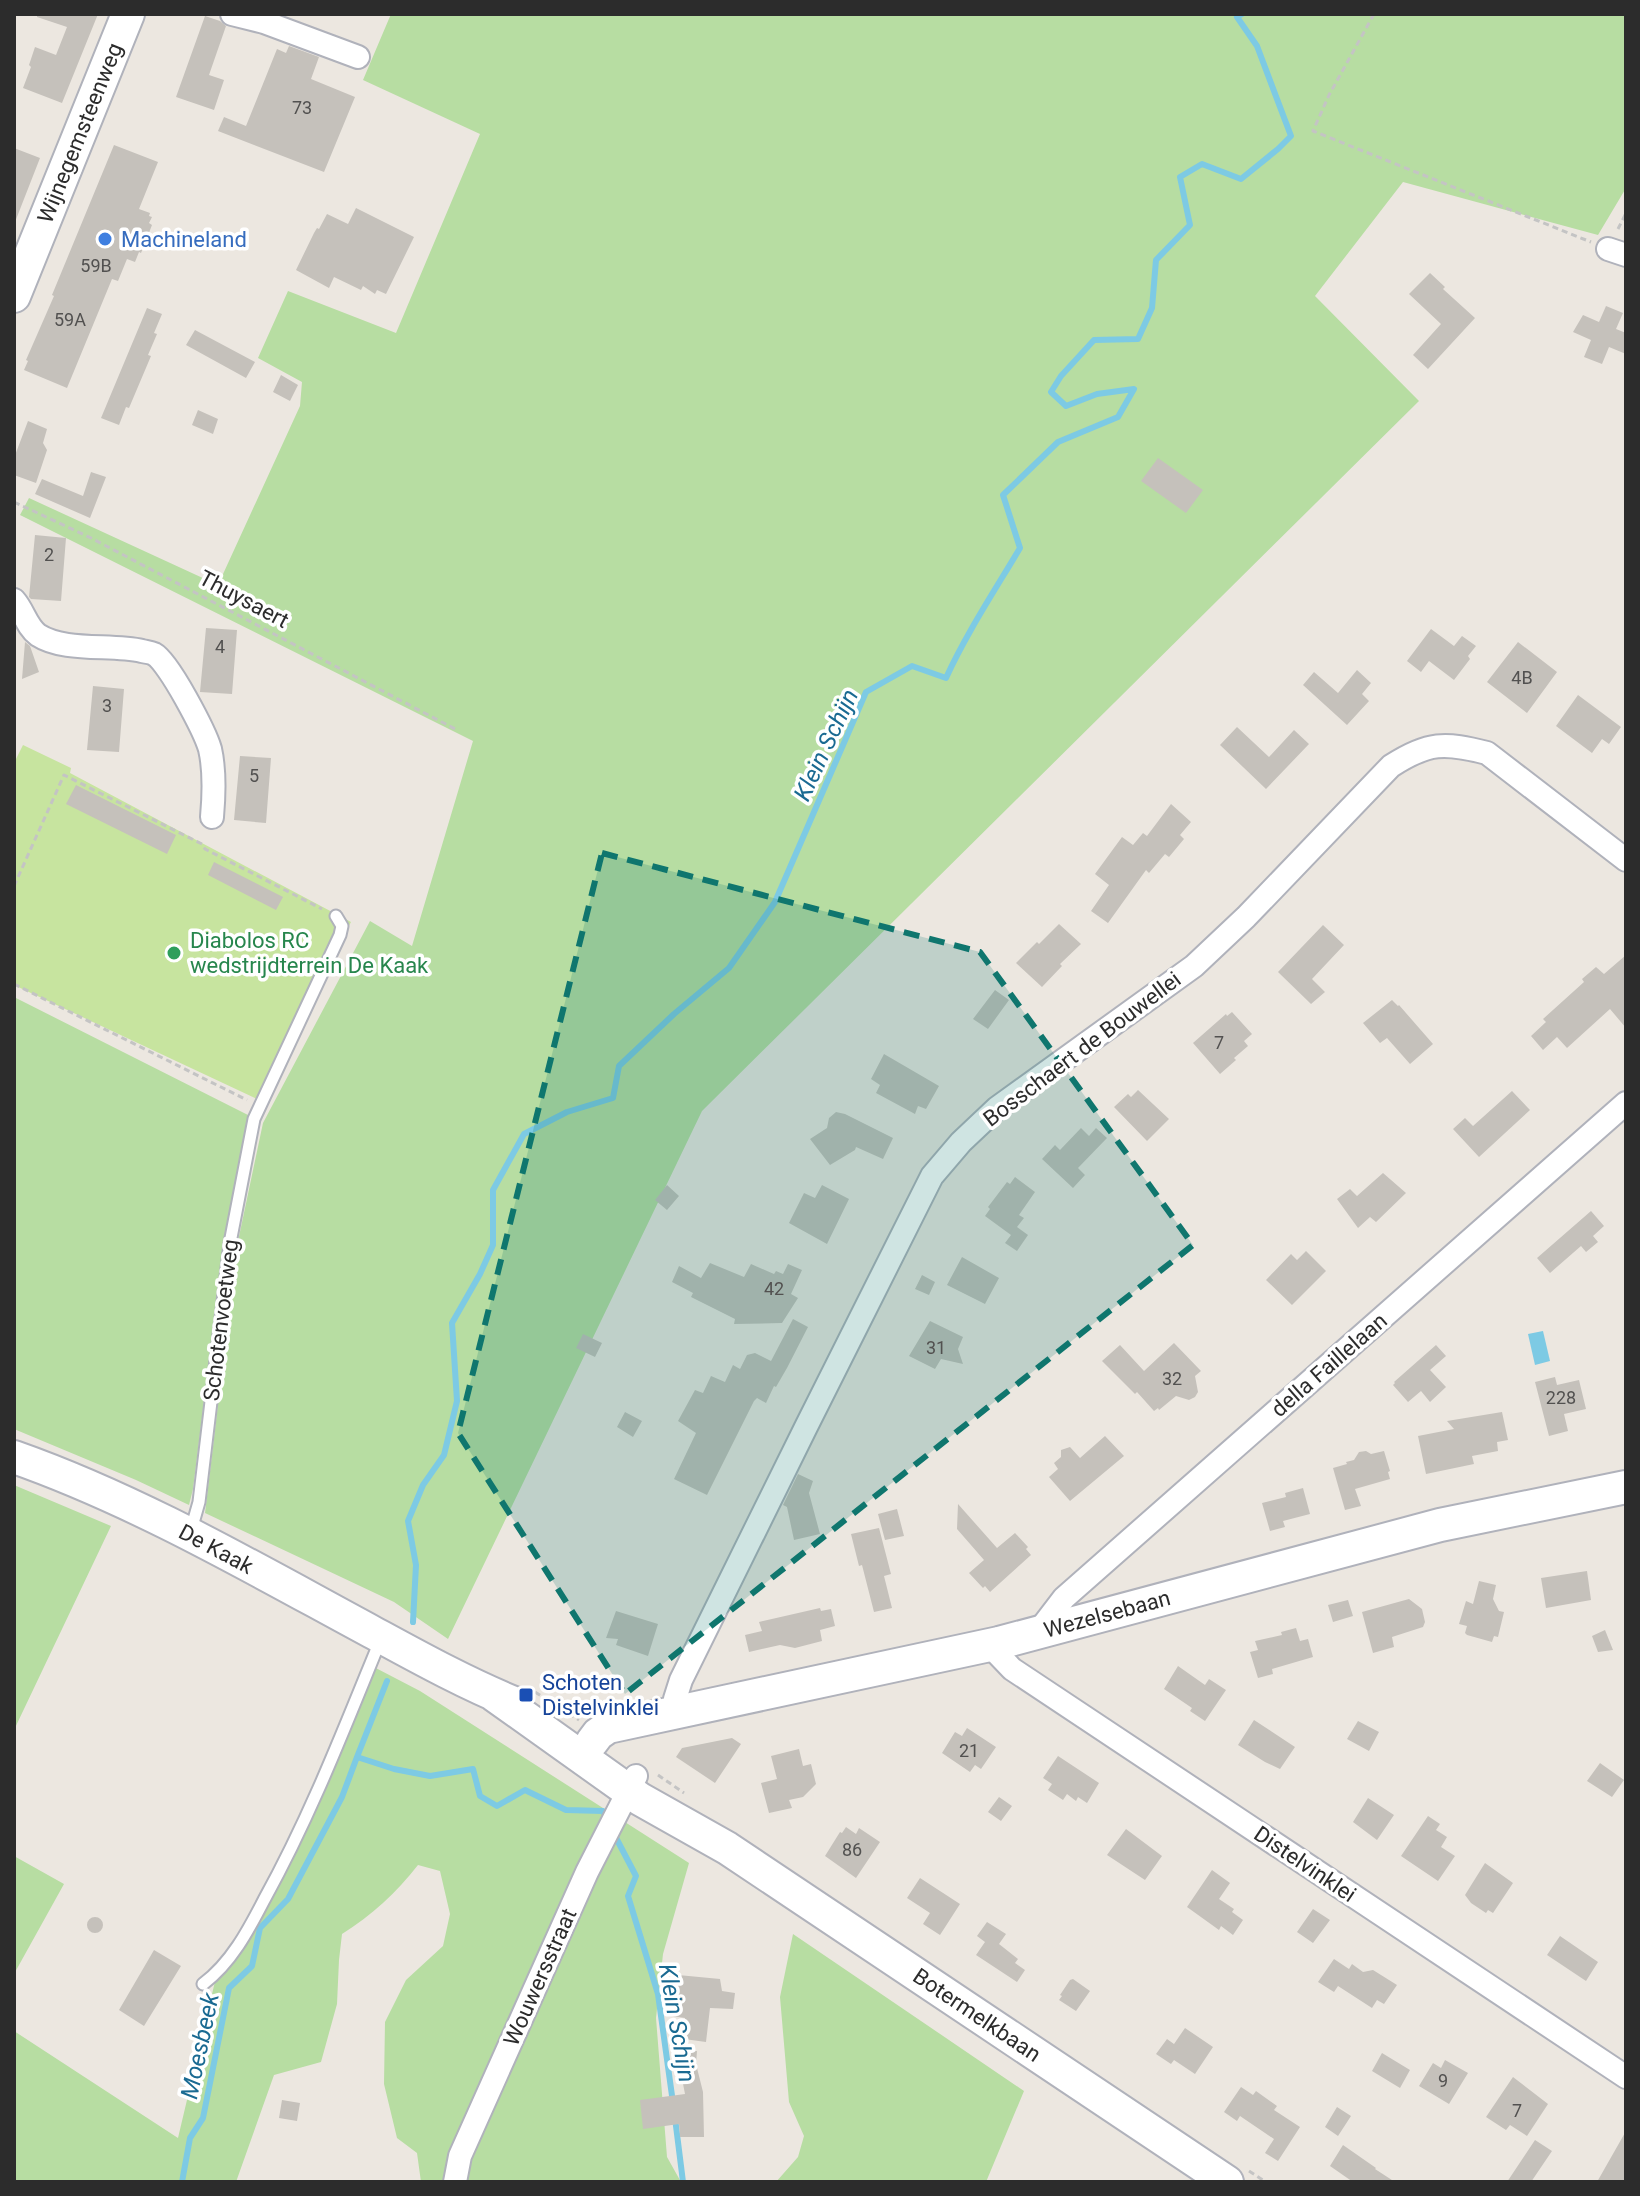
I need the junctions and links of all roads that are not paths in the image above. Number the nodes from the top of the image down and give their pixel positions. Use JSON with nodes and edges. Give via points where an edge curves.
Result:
{"nodes":[{"id":1,"x":128,"y":14,"type":"edge"},
{"id":2,"x":232,"y":14,"type":"edge"},
{"id":3,"x":358,"y":57,"type":"dead end"},
{"id":4,"x":14,"y":296,"type":"edge"},
{"id":5,"x":14,"y":600,"type":"edge"},
{"id":6,"x":212,"y":817,"type":"dead end"},
{"id":7,"x":1626,"y":860,"type":"edge"},
{"id":8,"x":336,"y":916,"type":"road end"},
{"id":9,"x":1626,"y":1103,"type":"edge"},
{"id":10,"x":14,"y":1457,"type":"edge"},
{"id":11,"x":1626,"y":1487,"type":"edge"},
{"id":12,"x":190,"y":1535,"type":"junction"},
{"id":13,"x":1038,"y":1632,"type":"junction"},
{"id":14,"x":382,"y":1637,"type":"junction"},
{"id":15,"x":989,"y":1645,"type":"junction"},
{"id":16,"x":411,"y":1653,"type":"joint"},
{"id":17,"x":494,"y":1695,"type":"junction"},
{"id":18,"x":674,"y":1711,"type":"junction"},
{"id":19,"x":592,"y":1742,"type":"junction"},
{"id":20,"x":632,"y":1783,"type":"junction"},
{"id":21,"x":203,"y":1984,"type":"dead end"},
{"id":22,"x":1626,"y":2077,"type":"edge"},
{"id":23,"x":455,"y":2182,"type":"edge"},
{"id":24,"x":1227,"y":2182,"type":"edge"}],
"edges":[{"from":1,"to":4,"type":"main road","name":"Wijnegemsteenweg"},
{"from":2,"to":3,"type":"street"},
{"from":5,"to":6,"type":"street","via":[[28,625],[56,643],[154,654],[177,680],[209,747],[215,790]]},
{"from":7,"to":18,"type":"street","name":"Bosschaert de Bouwellei","via":[[1487,753],[1432,746],[1411,753],[1391,766],[1194,966],[997,1108],[932,1176],[681,1680]]},
{"from":8,"to":12,"type":"lane","name":"Schotenvoetweg","via":[[340,935],[254,1119],[230,1243],[199,1502]]},
{"from":9,"to":13,"type":"street","name":"della Faillelaan","via":[[1064,1598]]},
{"from":10,"to":12,"type":"main road","name":"De Kaak"},
{"from":11,"to":13,"type":"main road","name":"Wezelsebaan","via":[[1440,1525]]},
{"from":12,"to":14,"type":"main road","name":"De Kaak"},
{"from":13,"to":15,"type":"main road","name":"Wezelsebaan"},
{"from":14,"to":16,"type":"main road","name":"De Kaak"},
{"from":14,"to":21,"type":"lane","via":[[288,1857],[245,1935]]},
{"from":15,"to":18,"type":"main road","name":"Wezelsebaan"},
{"from":15,"to":22,"type":"street","name":"Distelvinklei","via":[[1012,1669]]},
{"from":16,"to":17,"type":"main road","name":"Botermelkbaan"},
{"from":17,"to":19,"type":"main road","name":"Botermelkbaan"},
{"from":17,"to":20,"type":"main road","name":"Botermelkbaan"},
{"from":18,"to":19,"type":"main road","name":"Wezelsebaan","via":[[608,1727]]},
{"from":19,"to":20,"type":"main road","name":"Botermelkbaan"},
{"from":20,"to":23,"type":"street","name":"Wouwersstraat","via":[[460,2156]]},
{"from":20,"to":24,"type":"main road","name":"Botermelkbaan"}]}
